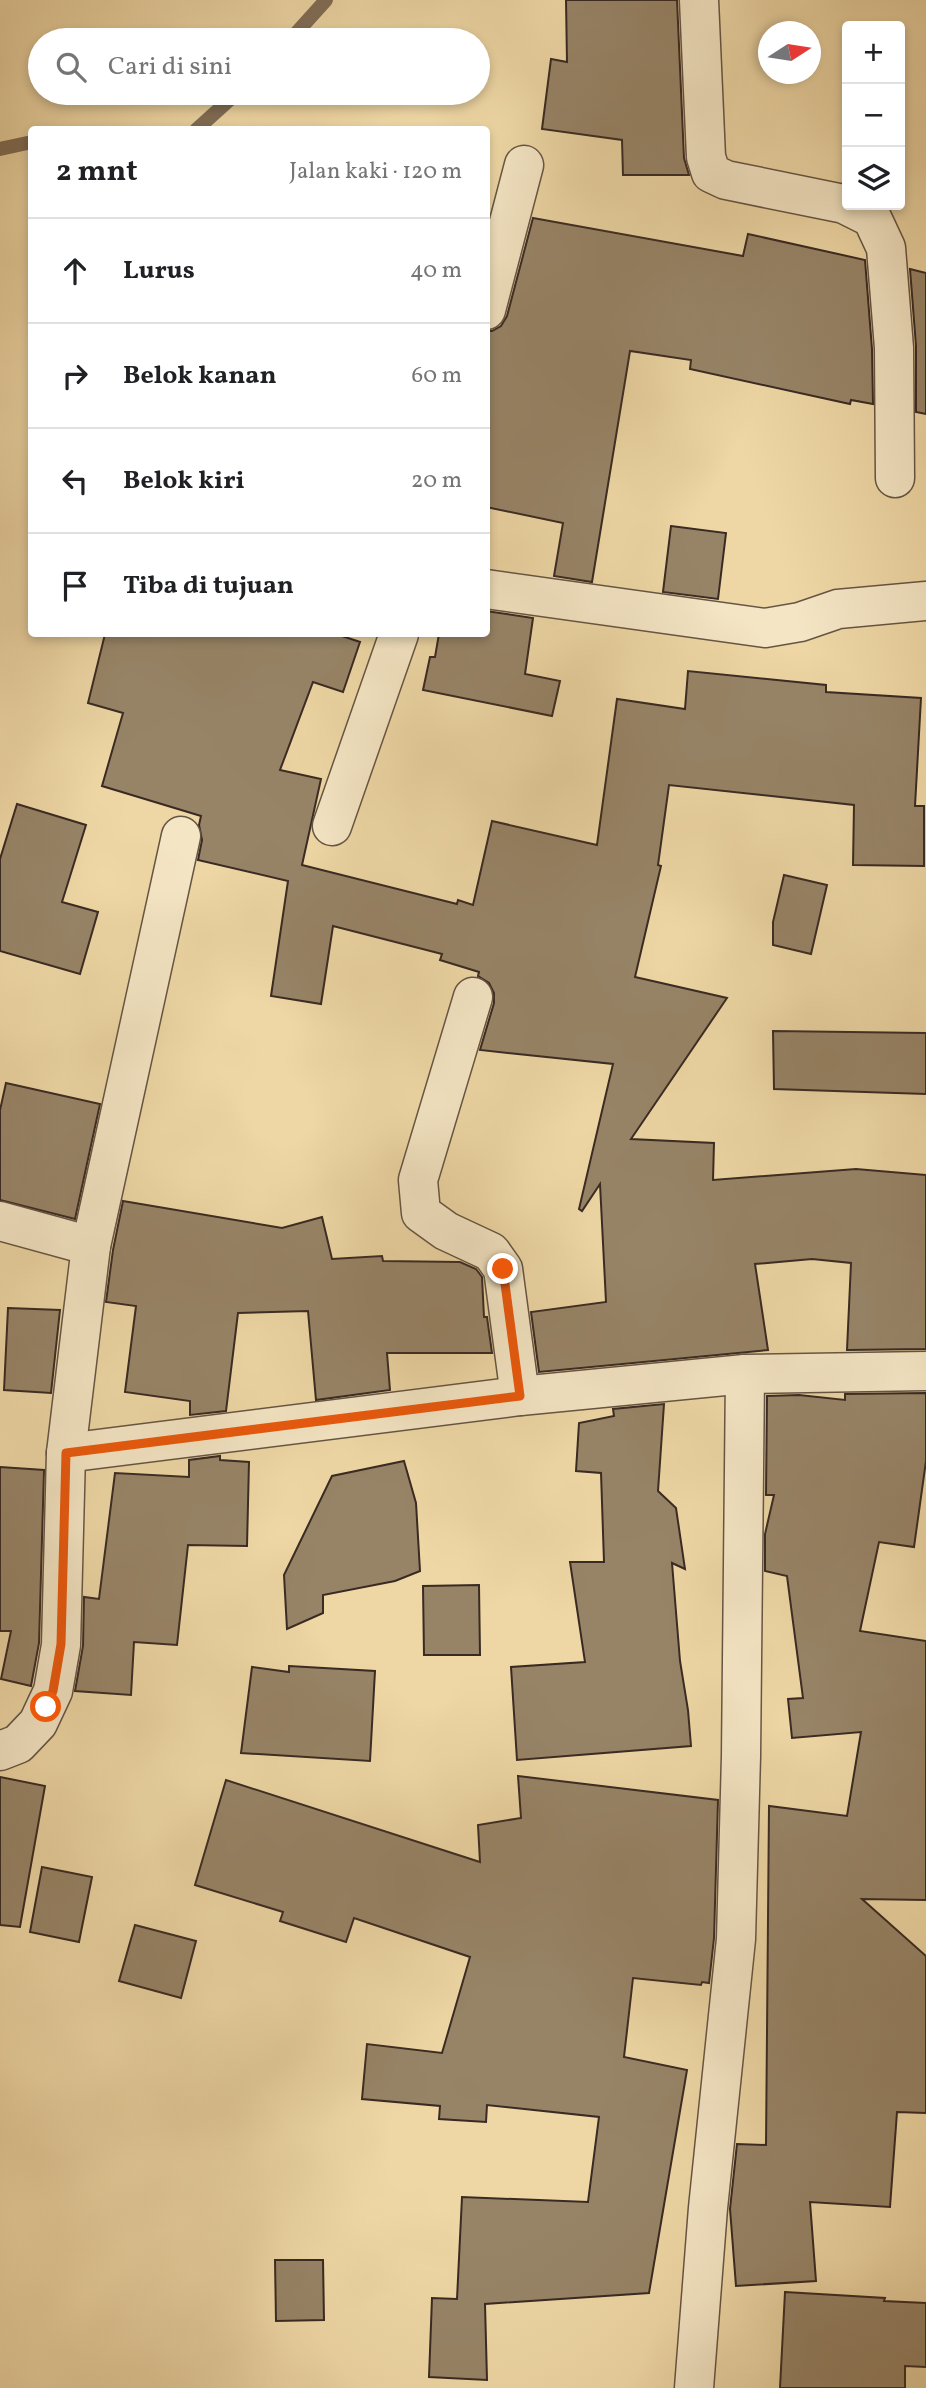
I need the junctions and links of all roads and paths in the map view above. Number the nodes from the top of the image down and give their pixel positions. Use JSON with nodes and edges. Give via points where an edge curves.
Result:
{"nodes":[{"id":1,"x":699,"y":0,"type":"edge"},
{"id":2,"x":524,"y":164,"type":"dead end"},
{"id":3,"x":490,"y":295,"type":"edge"},
{"id":4,"x":895,"y":478,"type":"dead end"},
{"id":5,"x":490,"y":590,"type":"edge"},
{"id":6,"x":926,"y":601,"type":"edge"},
{"id":7,"x":397,"y":637,"type":"edge"},
{"id":8,"x":332,"y":826,"type":"dead end"},
{"id":9,"x":181,"y":836,"type":"dead end"},
{"id":10,"x":473,"y":997,"type":"dead end"},
{"id":11,"x":0,"y":1221,"type":"edge"},
{"id":12,"x":91,"y":1246,"type":"junction"},
{"id":13,"x":926,"y":1371,"type":"edge"},
{"id":14,"x":745,"y":1374,"type":"junction"},
{"id":15,"x":520,"y":1396,"type":"junction"},
{"id":16,"x":66,"y":1453,"type":"junction"},
{"id":17,"x":0,"y":1751,"type":"edge"},
{"id":18,"x":694,"y":2388,"type":"edge"}],
"edges":[{"from":1,"to":4,"type":"street","via":[[706,157],[711,173],[844,204],[872,218],[886,248],[894,348]]},
{"from":2,"to":3,"type":"street"},
{"from":5,"to":6,"type":"street","via":[[765,628],[838,609]]},
{"from":7,"to":8,"type":"street"},
{"from":9,"to":12,"type":"street"},
{"from":10,"to":15,"type":"street","via":[[418,1180],[421,1213],[446,1231],[491,1252],[503,1269]]},
{"from":11,"to":12,"type":"street"},
{"from":12,"to":16,"type":"street"},
{"from":13,"to":14,"type":"street"},
{"from":14,"to":15,"type":"street"},
{"from":14,"to":18,"type":"street","via":[[736,1939]]},
{"from":15,"to":16,"type":"street"},
{"from":16,"to":17,"type":"street","via":[[61,1644],[53,1691],[38,1723],[18,1744]]}]}
